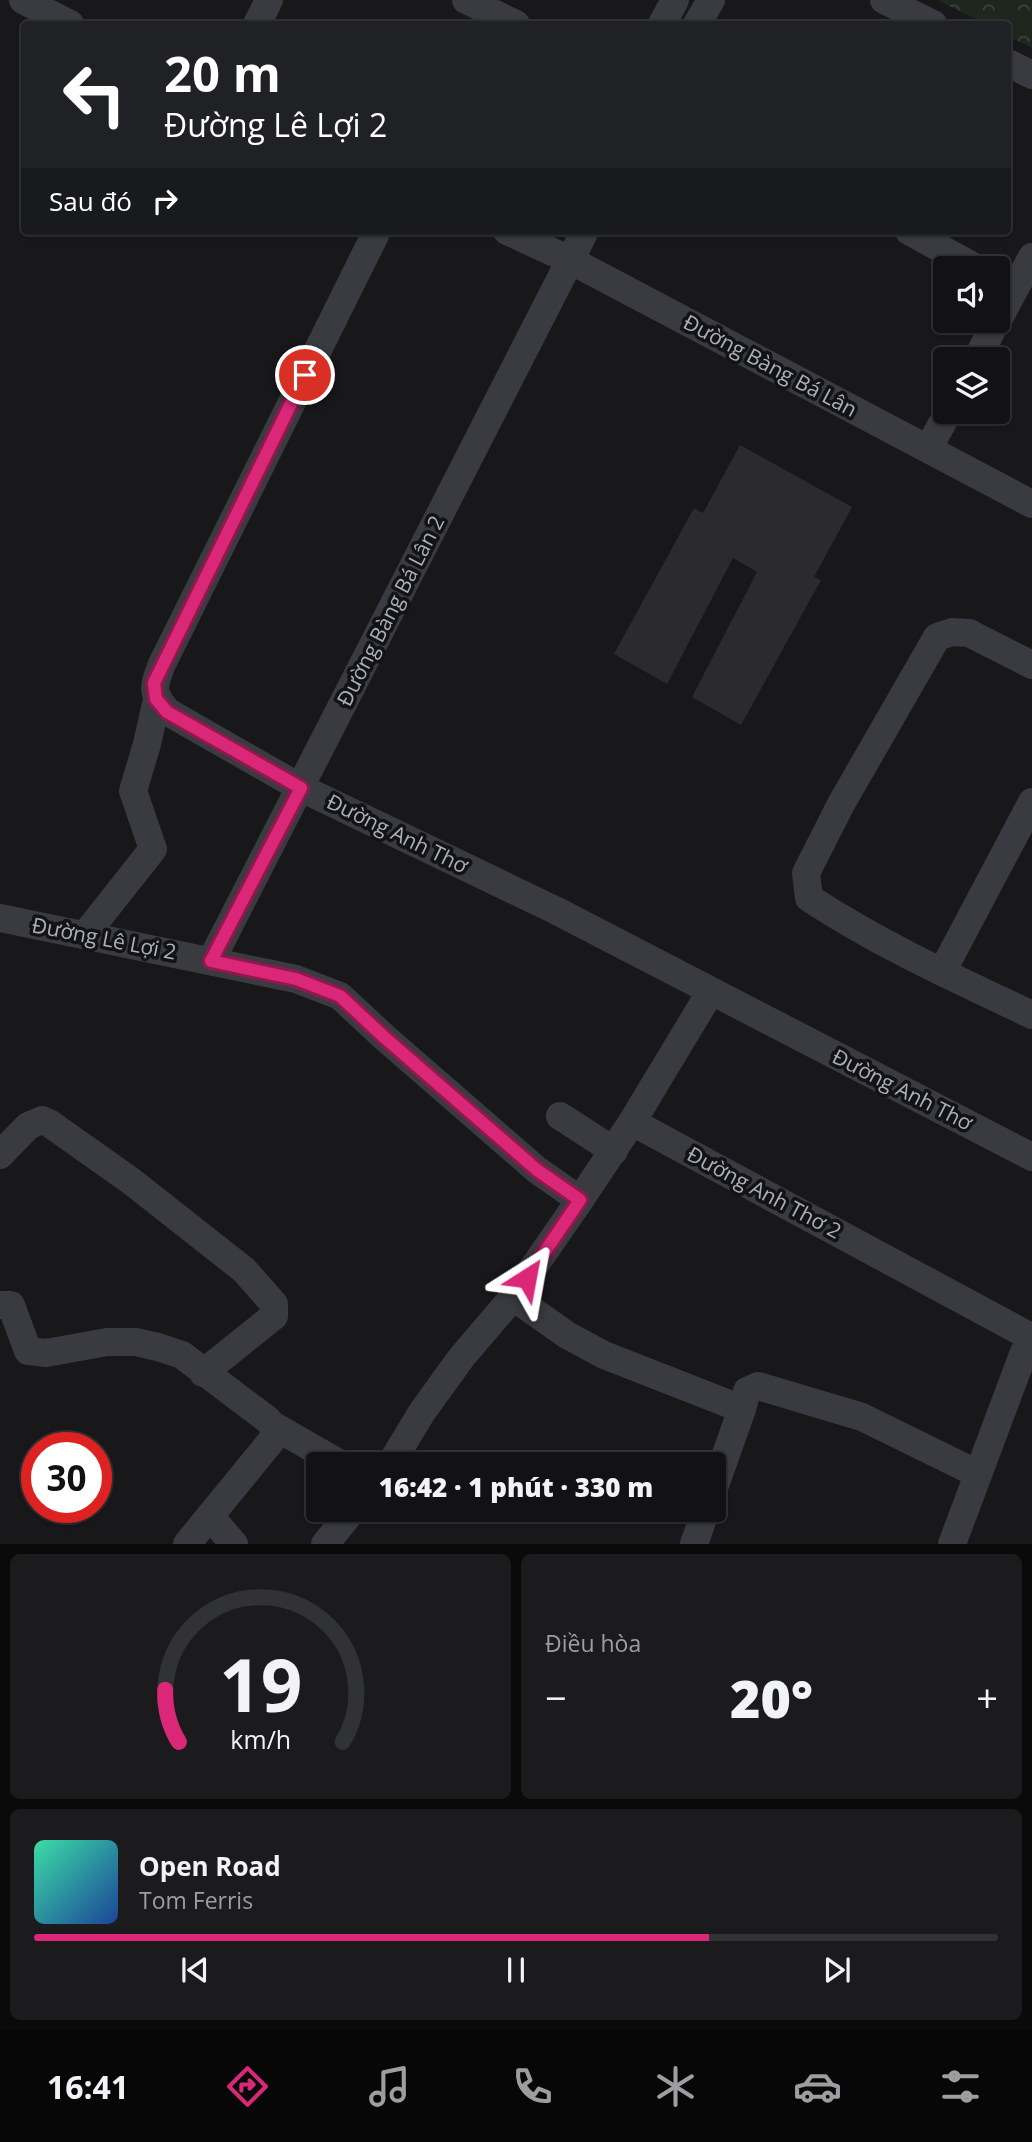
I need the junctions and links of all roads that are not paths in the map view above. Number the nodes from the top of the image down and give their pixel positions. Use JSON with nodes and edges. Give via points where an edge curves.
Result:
{"nodes":[{"id":1,"x":23,"y":0,"type":"edge"},
{"id":2,"x":269,"y":0,"type":"edge"},
{"id":3,"x":675,"y":0,"type":"edge"},
{"id":4,"x":711,"y":0,"type":"edge"},
{"id":5,"x":884,"y":0,"type":"edge"},
{"id":6,"x":472,"y":1,"type":"edge"},
{"id":7,"x":64,"y":21,"type":"edge"},
{"id":8,"x":258,"y":21,"type":"edge"},
{"id":9,"x":510,"y":21,"type":"edge"},
{"id":10,"x":664,"y":21,"type":"edge"},
{"id":11,"x":699,"y":21,"type":"edge"},
{"id":12,"x":927,"y":21,"type":"edge"},
{"id":13,"x":1011,"y":64,"type":"edge"},
{"id":14,"x":1032,"y":75,"type":"edge"},
{"id":15,"x":375,"y":235,"type":"edge"},
{"id":16,"x":520,"y":235,"type":"edge"},
{"id":17,"x":578,"y":235,"type":"edge"},
{"id":18,"x":916,"y":235,"type":"edge"},
{"id":19,"x":558,"y":247,"type":"edge"},
{"id":20,"x":954,"y":256,"type":"edge"},
{"id":21,"x":1032,"y":257,"type":"edge"},
{"id":22,"x":1015,"y":289,"type":"edge"},
{"id":23,"x":942,"y":424,"type":"edge"},
{"id":24,"x":928,"y":449,"type":"junction"},
{"id":25,"x":1032,"y":504,"type":"edge"},
{"id":26,"x":1032,"y":665,"type":"edge"},
{"id":27,"x":156,"y":699,"type":"junction"},
{"id":28,"x":301,"y":788,"type":"junction"},
{"id":29,"x":1032,"y":802,"type":"edge"},
{"id":30,"x":0,"y":918,"type":"edge"},
{"id":31,"x":85,"y":935,"type":"junction"},
{"id":32,"x":211,"y":961,"type":"junction"},
{"id":33,"x":942,"y":972,"type":"junction"},
{"id":34,"x":711,"y":991,"type":"junction"},
{"id":35,"x":1032,"y":1015,"type":"edge"},
{"id":36,"x":560,"y":1116,"type":"dead end"},
{"id":37,"x":632,"y":1122,"type":"junction"},
{"id":38,"x":614,"y":1151,"type":"junction"},
{"id":39,"x":0,"y":1155,"type":"edge"},
{"id":40,"x":1032,"y":1157,"type":"edge"},
{"id":41,"x":580,"y":1200,"type":"junction"},
{"id":42,"x":513,"y":1297,"type":"junction"},
{"id":43,"x":0,"y":1305,"type":"edge"},
{"id":44,"x":1032,"y":1337,"type":"edge"},
{"id":45,"x":204,"y":1373,"type":"junction"},
{"id":46,"x":742,"y":1409,"type":"junction"},
{"id":47,"x":274,"y":1426,"type":"junction"},
{"id":48,"x":319,"y":1452,"type":"edge"},
{"id":49,"x":398,"y":1452,"type":"edge"},
{"id":50,"x":726,"y":1454,"type":"edge"},
{"id":51,"x":978,"y":1474,"type":"junction"},
{"id":52,"x":210,"y":1516,"type":"junction"},
{"id":53,"x":343,"y":1522,"type":"edge"},
{"id":54,"x":702,"y":1522,"type":"edge"},
{"id":55,"x":187,"y":1544,"type":"edge"},
{"id":56,"x":234,"y":1544,"type":"edge"},
{"id":57,"x":325,"y":1544,"type":"edge"},
{"id":58,"x":694,"y":1544,"type":"edge"},
{"id":59,"x":952,"y":1544,"type":"edge"}],
"edges":[{"from":1,"to":7,"type":"street"},
{"from":2,"to":8,"type":"street"},
{"from":3,"to":10,"type":"street"},
{"from":4,"to":11,"type":"street"},
{"from":5,"to":12,"type":"street"},
{"from":6,"to":9,"type":"street"},
{"from":13,"to":14,"type":"street"},
{"from":15,"to":27,"type":"street","via":[[162,664],[154,683]]},
{"from":16,"to":19,"type":"street","name":"Đường Bàng Bá Lân"},
{"from":17,"to":19,"type":"street","name":"Đường Bàng Bá Lân 2"},
{"from":18,"to":20,"type":"street"},
{"from":19,"to":24,"type":"street","name":"Đường Bàng Bá Lân"},
{"from":19,"to":28,"type":"street","name":"Đường Bàng Bá Lân 2"},
{"from":21,"to":22,"type":"street"},
{"from":23,"to":24,"type":"street"},
{"from":24,"to":25,"type":"street","name":"Đường Bàng Bá Lân"},
{"from":26,"to":33,"type":"street","via":[[968,633],[937,636],[806,873],[809,898]]},
{"from":27,"to":28,"type":"street","name":"Đường Anh Thơ","via":[[167,712]]},
{"from":27,"to":31,"type":"street","via":[[133,791],[152,849]]},
{"from":28,"to":32,"type":"street","name":"Đường Bàng Bá Lân 2"},
{"from":28,"to":34,"type":"street","name":"Đường Anh Thơ"},
{"from":29,"to":33,"type":"street"},
{"from":30,"to":31,"type":"street","name":"Đường Lê Lợi 2"},
{"from":31,"to":32,"type":"street","name":"Đường Lê Lợi 2"},
{"from":32,"to":41,"type":"street","name":"Đường Lê Lợi 2","via":[[296,979],[340,996],[537,1170]]},
{"from":33,"to":35,"type":"street"},
{"from":34,"to":37,"type":"street"},
{"from":34,"to":40,"type":"street","name":"Đường Anh Thơ"},
{"from":36,"to":38,"type":"street"},
{"from":37,"to":38,"type":"street"},
{"from":37,"to":44,"type":"street","name":"Đường Anh Thơ 2"},
{"from":38,"to":41,"type":"street"},
{"from":39,"to":45,"type":"street","via":[[34,1122],[42,1120],[131,1181],[244,1270],[274,1304],[274,1316]]},
{"from":41,"to":42,"type":"street"},
{"from":42,"to":46,"type":"street","via":[[604,1355]]},
{"from":42,"to":49,"type":"street","via":[[461,1358]]},
{"from":43,"to":45,"type":"street","via":[[11,1305],[28,1351],[136,1342],[182,1355]]},
{"from":44,"to":51,"type":"street"},
{"from":45,"to":47,"type":"street"},
{"from":46,"to":50,"type":"street"},
{"from":46,"to":51,"type":"street","via":[[747,1391],[765,1388],[863,1417]]},
{"from":47,"to":48,"type":"street"},
{"from":47,"to":52,"type":"street","via":[[272,1440]]},
{"from":51,"to":59,"type":"street"},
{"from":52,"to":55,"type":"street"},
{"from":52,"to":56,"type":"street"},
{"from":53,"to":57,"type":"street"},
{"from":54,"to":58,"type":"street"}]}
